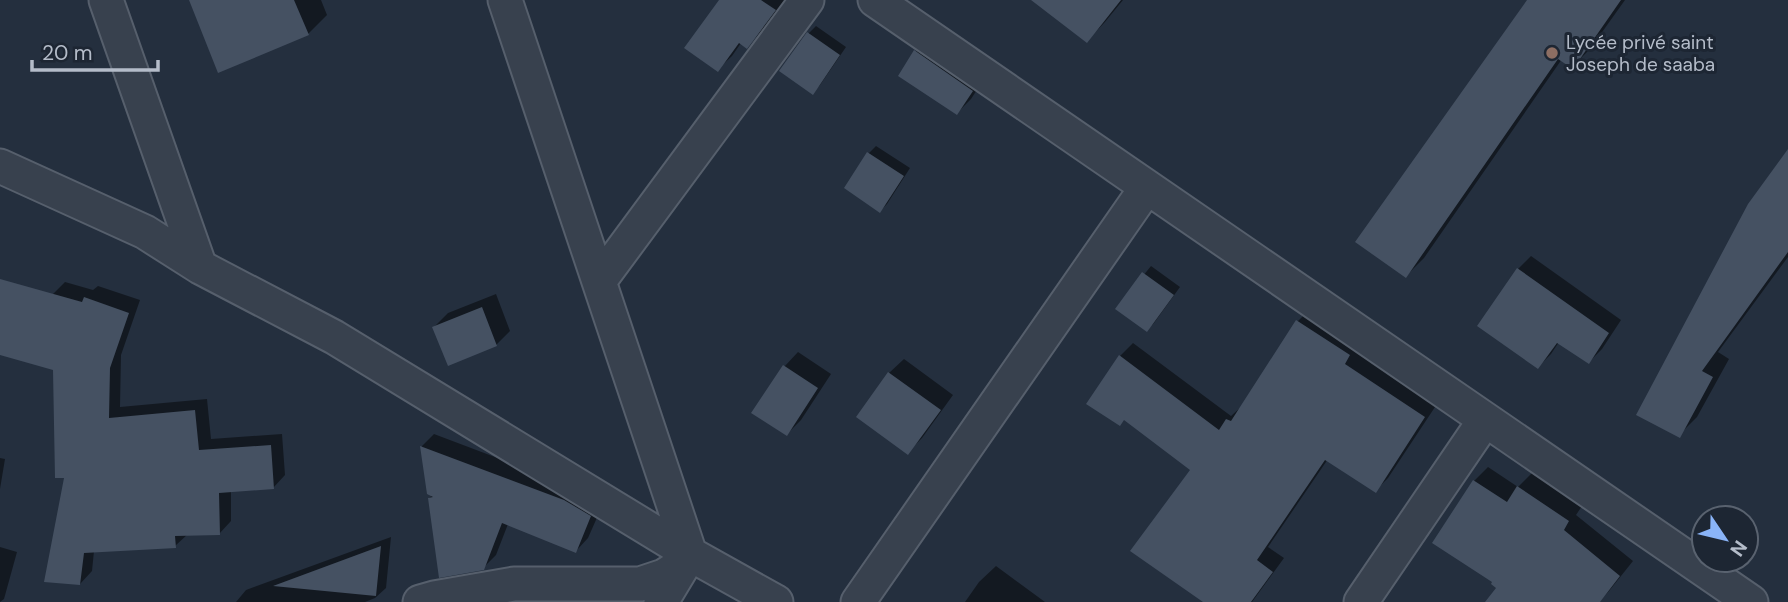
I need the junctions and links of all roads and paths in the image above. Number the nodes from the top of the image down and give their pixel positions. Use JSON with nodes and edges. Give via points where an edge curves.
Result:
{"nodes":[{"id":1,"x":106,"y":0,"type":"edge"},
{"id":2,"x":505,"y":0,"type":"edge"},
{"id":3,"x":807,"y":0,"type":"edge"},
{"id":4,"x":875,"y":0,"type":"edge"},
{"id":5,"x":0,"y":166,"type":"edge"},
{"id":6,"x":1147,"y":187,"type":"junction"},
{"id":7,"x":200,"y":267,"type":"junction"},
{"id":8,"x":600,"y":280,"type":"junction"},
{"id":9,"x":1485,"y":420,"type":"junction"},
{"id":10,"x":687,"y":558,"type":"junction"},
{"id":11,"x":420,"y":602,"type":"edge"},
{"id":12,"x":661,"y":602,"type":"edge"},
{"id":13,"x":776,"y":602,"type":"edge"},
{"id":14,"x":858,"y":602,"type":"edge"},
{"id":15,"x":1361,"y":602,"type":"edge"},
{"id":16,"x":1751,"y":602,"type":"edge"}],
"edges":[{"from":1,"to":7,"type":"street"},
{"from":2,"to":8,"type":"street"},
{"from":3,"to":8,"type":"street"},
{"from":4,"to":6,"type":"street"},
{"from":5,"to":7,"type":"street","via":[[145,232]]},
{"from":6,"to":9,"type":"street"},
{"from":6,"to":14,"type":"street"},
{"from":7,"to":10,"type":"street","via":[[334,337]]},
{"from":8,"to":10,"type":"street"},
{"from":9,"to":15,"type":"street"},
{"from":9,"to":16,"type":"street"},
{"from":10,"to":11,"type":"street","via":[[664,576],[640,584],[514,584]]},
{"from":10,"to":12,"type":"street"},
{"from":10,"to":13,"type":"street"}]}
